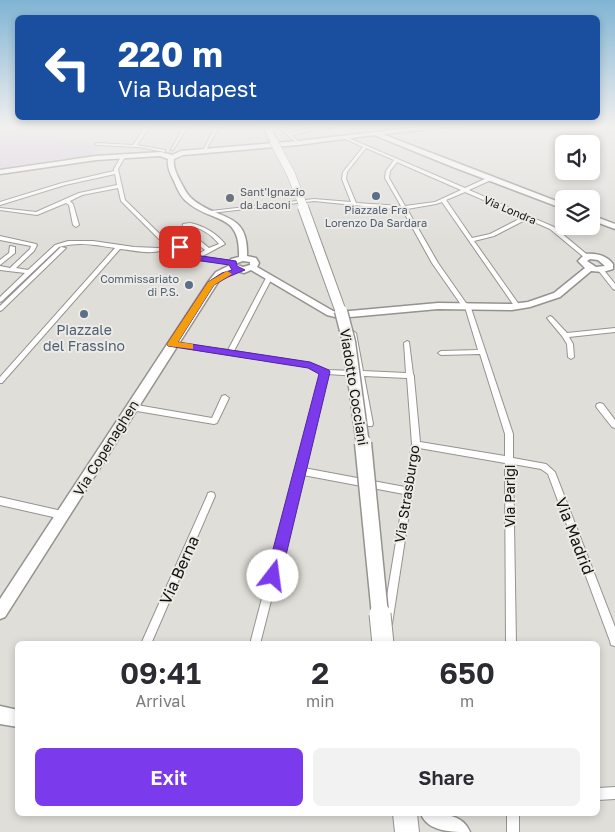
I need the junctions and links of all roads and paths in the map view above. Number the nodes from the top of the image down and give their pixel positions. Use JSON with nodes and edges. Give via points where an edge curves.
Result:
{"nodes":[{"id":1,"x":49,"y":165,"type":"edge"},
{"id":2,"x":119,"y":165,"type":"edge"},
{"id":3,"x":170,"y":165,"type":"edge"},
{"id":4,"x":286,"y":165,"type":"edge"},
{"id":5,"x":350,"y":165,"type":"edge"},
{"id":6,"x":393,"y":165,"type":"edge"},
{"id":7,"x":405,"y":165,"type":"edge"},
{"id":8,"x":454,"y":165,"type":"edge"},
{"id":9,"x":0,"y":172,"type":"edge"},
{"id":10,"x":116,"y":172,"type":"junction"},
{"id":11,"x":489,"y":179,"type":"junction"},
{"id":12,"x":119,"y":186,"type":"junction"},
{"id":13,"x":465,"y":190,"type":"junction"},
{"id":14,"x":443,"y":200,"type":"junction"},
{"id":15,"x":67,"y":201,"type":"junction"},
{"id":16,"x":0,"y":204,"type":"edge"},
{"id":17,"x":354,"y":204,"type":"junction"},
{"id":18,"x":555,"y":204,"type":"edge"},
{"id":19,"x":403,"y":208,"type":"junction"},
{"id":20,"x":0,"y":209,"type":"edge"},
{"id":21,"x":211,"y":212,"type":"junction"},
{"id":22,"x":527,"y":218,"type":"junction"},
{"id":23,"x":600,"y":221,"type":"edge"},
{"id":24,"x":76,"y":225,"type":"dead end"},
{"id":25,"x":615,"y":227,"type":"edge"},
{"id":26,"x":182,"y":233,"type":"dead end"},
{"id":27,"x":0,"y":238,"type":"edge"},
{"id":28,"x":472,"y":240,"type":"junction"},
{"id":29,"x":84,"y":243,"type":"junction"},
{"id":30,"x":12,"y":247,"type":"dead end"},
{"id":31,"x":174,"y":247,"type":"junction"},
{"id":32,"x":120,"y":248,"type":"junction"},
{"id":33,"x":159,"y":250,"type":"junction"},
{"id":34,"x":208,"y":250,"type":"junction"},
{"id":35,"x":167,"y":253,"type":"junction"},
{"id":36,"x":185,"y":256,"type":"junction"},
{"id":37,"x":587,"y":257,"type":"junction"},
{"id":38,"x":194,"y":258,"type":"junction"},
{"id":39,"x":243,"y":258,"type":"junction"},
{"id":40,"x":0,"y":263,"type":"edge"},
{"id":41,"x":236,"y":267,"type":"junction"},
{"id":42,"x":0,"y":268,"type":"edge"},
{"id":43,"x":253,"y":268,"type":"junction"},
{"id":44,"x":590,"y":268,"type":"junction"},
{"id":45,"x":11,"y":270,"type":"junction"},
{"id":46,"x":601,"y":270,"type":"junction"},
{"id":47,"x":29,"y":272,"type":"junction"},
{"id":48,"x":269,"y":278,"type":"junction"},
{"id":49,"x":615,"y":288,"type":"edge"},
{"id":50,"x":0,"y":300,"type":"edge"},
{"id":51,"x":466,"y":305,"type":"junction"},
{"id":52,"x":517,"y":306,"type":"junction"},
{"id":53,"x":0,"y":309,"type":"edge"},
{"id":54,"x":550,"y":318,"type":"dead end"},
{"id":55,"x":615,"y":330,"type":"edge"},
{"id":56,"x":353,"y":333,"type":"dead end"},
{"id":57,"x":565,"y":335,"type":"junction"},
{"id":58,"x":408,"y":343,"type":"dead end"},
{"id":59,"x":172,"y":344,"type":"junction"},
{"id":60,"x":483,"y":352,"type":"junction"},
{"id":61,"x":230,"y":353,"type":"junction"},
{"id":62,"x":442,"y":353,"type":"dead end"},
{"id":63,"x":572,"y":357,"type":"dead end"},
{"id":64,"x":325,"y":372,"type":"junction"},
{"id":65,"x":360,"y":374,"type":"junction"},
{"id":66,"x":411,"y":376,"type":"junction"},
{"id":67,"x":0,"y":381,"type":"edge"},
{"id":68,"x":225,"y":398,"type":"dead end"},
{"id":69,"x":600,"y":406,"type":"dead end"},
{"id":70,"x":131,"y":407,"type":"junction"},
{"id":71,"x":369,"y":424,"type":"dead end"},
{"id":72,"x":615,"y":425,"type":"edge"},
{"id":73,"x":416,"y":444,"type":"junction"},
{"id":74,"x":510,"y":460,"type":"junction"},
{"id":75,"x":301,"y":471,"type":"junction"},
{"id":76,"x":408,"y":491,"type":"junction"},
{"id":77,"x":211,"y":496,"type":"dead end"},
{"id":78,"x":0,"y":502,"type":"edge"},
{"id":79,"x":62,"y":515,"type":"junction"},
{"id":80,"x":1,"y":610,"type":"edge"},
{"id":81,"x":147,"y":641,"type":"edge"},
{"id":82,"x":256,"y":641,"type":"edge"},
{"id":83,"x":383,"y":641,"type":"edge"},
{"id":84,"x":383,"y":641,"type":"edge"},
{"id":85,"x":512,"y":641,"type":"edge"},
{"id":86,"x":615,"y":641,"type":"edge"},
{"id":87,"x":0,"y":715,"type":"edge"},
{"id":88,"x":15,"y":718,"type":"edge"},
{"id":89,"x":615,"y":793,"type":"edge"},
{"id":90,"x":600,"y":794,"type":"dead end"},
{"id":91,"x":404,"y":816,"type":"edge"},
{"id":92,"x":433,"y":816,"type":"edge"},
{"id":93,"x":512,"y":816,"type":"edge"},
{"id":94,"x":407,"y":832,"type":"edge"},
{"id":95,"x":460,"y":832,"type":"edge"},
{"id":96,"x":513,"y":832,"type":"edge"}],
"edges":[{"from":1,"to":9,"type":"street"},
{"from":2,"to":10,"type":"street"},
{"from":3,"to":21,"type":"street","via":[[186,196]]},
{"from":4,"to":83,"type":"highway","name":"Viadotto Cocciani","bridge":true,"via":[[341,310],[348,342],[359,406]]},
{"from":5,"to":17,"type":"street","via":[[344,172],[344,180]]},
{"from":6,"to":19,"type":"street","name":"Via Parigi","via":[[386,176]]},
{"from":7,"to":13,"type":"street","name":"Via Londra"},
{"from":8,"to":11,"type":"street"},
{"from":10,"to":12,"type":"street"},
{"from":10,"to":16,"type":"street"},
{"from":11,"to":13,"type":"street"},
{"from":11,"to":18,"type":"street"},
{"from":12,"to":15,"type":"street","via":[[81,194]]},
{"from":12,"to":31,"type":"street","via":[[123,200]]},
{"from":13,"to":14,"type":"street"},
{"from":13,"to":22,"type":"street","name":"Via Londra"},
{"from":14,"to":19,"type":"street","via":[[427,206]]},
{"from":14,"to":28,"type":"street"},
{"from":15,"to":20,"type":"street","via":[[37,214]]},
{"from":15,"to":24,"type":"street","via":[[71,204]]},
{"from":17,"to":19,"type":"street"},
{"from":17,"to":21,"type":"street","via":[[308,200]]},
{"from":19,"to":51,"type":"street","name":"Via Parigi","via":[[435,263]]},
{"from":21,"to":39,"type":"street","via":[[240,230],[244,240]]},
{"from":22,"to":28,"type":"street","via":[[495,234]]},
{"from":22,"to":37,"type":"street","name":"Via Londra","via":[[556,230]]},
{"from":23,"to":25,"type":"street"},
{"from":26,"to":31,"type":"street"},
{"from":27,"to":45,"type":"street","via":[[34,245]]},
{"from":28,"to":52,"type":"street"},
{"from":29,"to":32,"type":"street"},
{"from":29,"to":47,"type":"street","via":[[70,241],[57,246]]},
{"from":29,"to":53,"type":"street","via":[[63,248]]},
{"from":30,"to":40,"type":"street","via":[[12,253]]},
{"from":31,"to":33,"type":"street","via":[[162,246]]},
{"from":31,"to":35,"type":"street"},
{"from":31,"to":36,"type":"street"},
{"from":32,"to":33,"type":"street"},
{"from":32,"to":67,"type":"street"},
{"from":33,"to":35,"type":"street"},
{"from":34,"to":34,"type":"street","via":[[185,232],[185,225],[200,228],[222,243]]},
{"from":34,"to":38,"type":"street"},
{"from":35,"to":36,"type":"street"},
{"from":36,"to":38,"type":"street"},
{"from":37,"to":44,"type":"street","via":[[582,261]]},
{"from":37,"to":46,"type":"street","via":[[606,257],[610,266]]},
{"from":38,"to":41,"type":"street"},
{"from":39,"to":41,"type":"street"},
{"from":39,"to":43,"type":"street","via":[[255,261]]},
{"from":41,"to":43,"type":"street"},
{"from":41,"to":59,"type":"street","name":"Via Copenaghen","via":[[211,284]]},
{"from":42,"to":45,"type":"street"},
{"from":43,"to":48,"type":"street"},
{"from":44,"to":46,"type":"street"},
{"from":44,"to":52,"type":"street","via":[[557,295]]},
{"from":45,"to":47,"type":"street"},
{"from":46,"to":49,"type":"street"},
{"from":47,"to":50,"type":"street"},
{"from":48,"to":51,"type":"street","via":[[339,315]]},
{"from":48,"to":61,"type":"street"},
{"from":51,"to":52,"type":"street"},
{"from":51,"to":60,"type":"street","name":"Via Parigi"},
{"from":54,"to":57,"type":"street"},
{"from":55,"to":57,"type":"street"},
{"from":56,"to":65,"type":"street"},
{"from":57,"to":63,"type":"street"},
{"from":58,"to":66,"type":"street","name":"Via Strasburgo"},
{"from":59,"to":61,"type":"street"},
{"from":59,"to":70,"type":"street","name":"Via Copenaghen"},
{"from":60,"to":62,"type":"street"},
{"from":60,"to":74,"type":"street","name":"Via Parigi","via":[[509,434]]},
{"from":61,"to":64,"type":"street","via":[[310,365]]},
{"from":64,"to":65,"type":"street"},
{"from":64,"to":75,"type":"street"},
{"from":65,"to":66,"type":"street"},
{"from":65,"to":71,"type":"street"},
{"from":66,"to":73,"type":"street","name":"Via Strasburgo"},
{"from":68,"to":70,"type":"street","via":[[214,421]]},
{"from":69,"to":72,"type":"street"},
{"from":70,"to":79,"type":"street","name":"Via Copenaghen"},
{"from":73,"to":74,"type":"street"},
{"from":73,"to":76,"type":"street","name":"Via Strasburgo"},
{"from":74,"to":85,"type":"street","name":"Via Parigi"},
{"from":74,"to":86,"type":"street","name":"Via Madrid","via":[[543,466],[551,472]]},
{"from":75,"to":76,"type":"street"},
{"from":75,"to":82,"type":"street"},
{"from":76,"to":84,"type":"street","name":"Via Strasburgo"},
{"from":77,"to":81,"type":"street","name":"Via Berna"},
{"from":78,"to":79,"type":"street"},
{"from":79,"to":80,"type":"street","name":"Via Copenaghen"},
{"from":87,"to":88,"type":"street"},
{"from":89,"to":90,"type":"street"},
{"from":91,"to":94,"type":"highway"},
{"from":92,"to":95,"type":"street"},
{"from":93,"to":96,"type":"street"}]}
